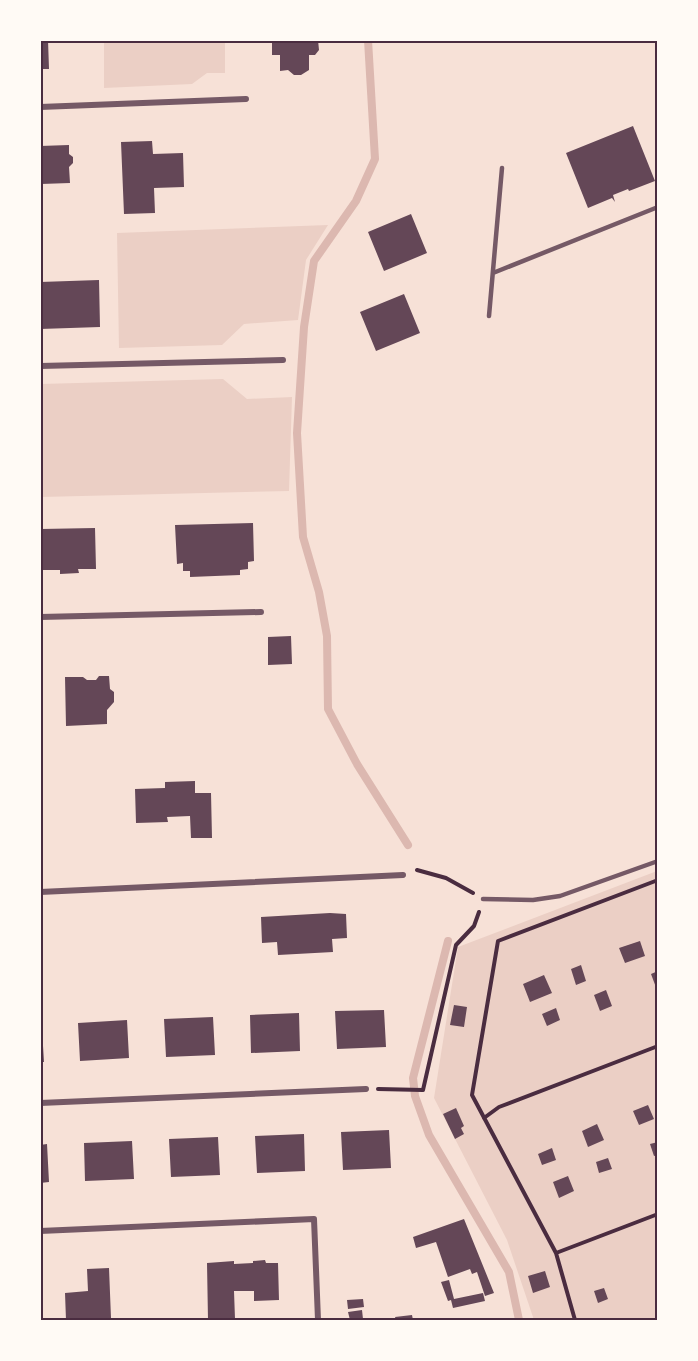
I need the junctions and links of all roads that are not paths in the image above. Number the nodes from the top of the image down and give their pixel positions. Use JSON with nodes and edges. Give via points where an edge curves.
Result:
{"nodes":[{"id":1,"x":246,"y":99,"type":"dead end"},
{"id":2,"x":40,"y":107,"type":"edge"},
{"id":3,"x":502,"y":168,"type":"dead end"},
{"id":4,"x":657,"y":207,"type":"edge"},
{"id":5,"x":493,"y":273,"type":"junction"},
{"id":6,"x":489,"y":316,"type":"dead end"},
{"id":7,"x":283,"y":360,"type":"dead end"},
{"id":8,"x":40,"y":366,"type":"edge"},
{"id":9,"x":261,"y":612,"type":"dead end"},
{"id":10,"x":40,"y":617,"type":"edge"},
{"id":11,"x":657,"y":861,"type":"edge"},
{"id":12,"x":403,"y":876,"type":"road end"},
{"id":13,"x":40,"y":892,"type":"edge"},
{"id":14,"x":483,"y":898,"type":"road end"},
{"id":15,"x":366,"y":1089,"type":"road end"},
{"id":16,"x":40,"y":1103,"type":"edge"},
{"id":17,"x":40,"y":1231,"type":"edge"},
{"id":18,"x":318,"y":1320,"type":"edge"}],
"edges":[{"from":1,"to":2,"type":"street"},
{"from":3,"to":5,"type":"lane"},
{"from":4,"to":5,"type":"lane"},
{"from":5,"to":6,"type":"lane"},
{"from":7,"to":8,"type":"street"},
{"from":9,"to":10,"type":"street"},
{"from":11,"to":14,"type":"lane","via":[[560,896],[533,900]]},
{"from":12,"to":13,"type":"street"},
{"from":15,"to":16,"type":"street"},
{"from":17,"to":18,"type":"street","via":[[314,1219]]}]}
